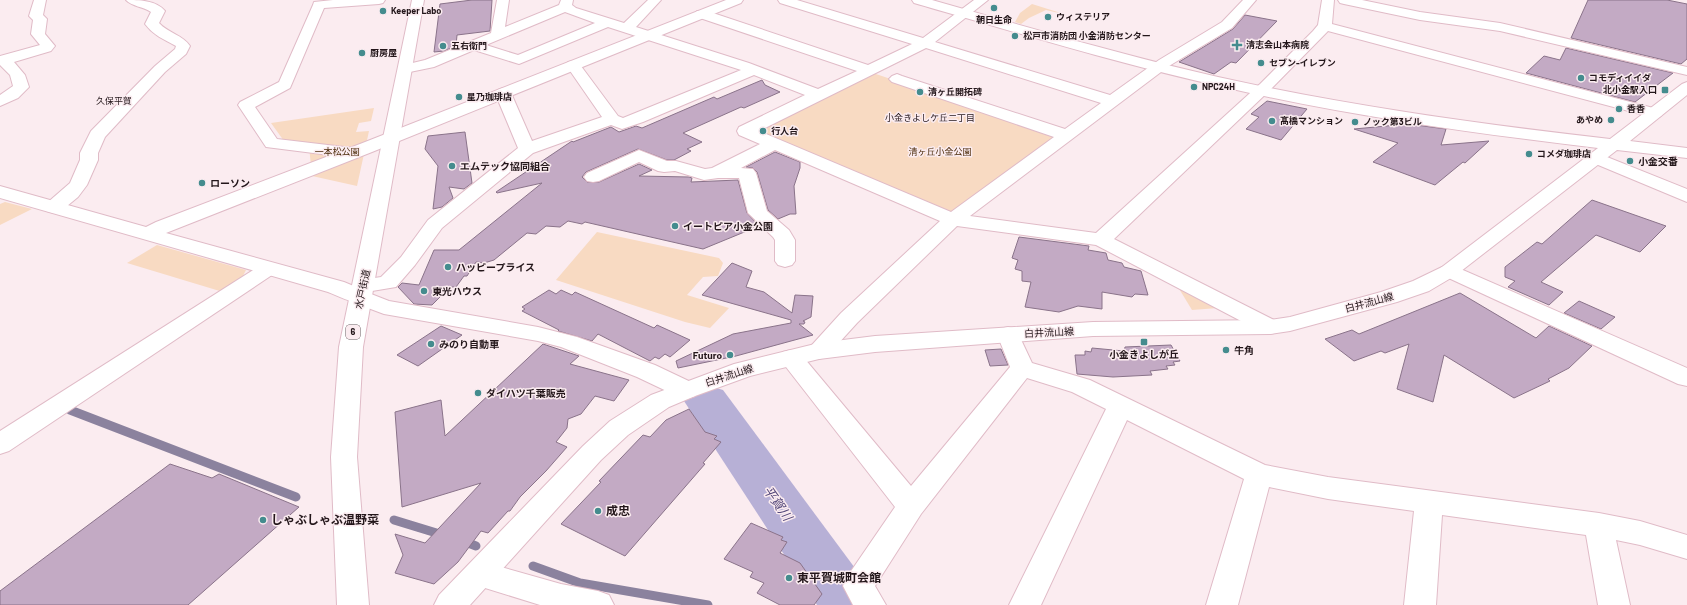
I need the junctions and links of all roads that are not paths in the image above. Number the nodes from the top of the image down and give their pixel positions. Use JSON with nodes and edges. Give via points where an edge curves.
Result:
{"nodes":[{"id":1,"x":40,"y":0,"type":"edge"},
{"id":2,"x":132,"y":0,"type":"edge"},
{"id":3,"x":379,"y":0,"type":"edge"},
{"id":4,"x":418,"y":0,"type":"edge"},
{"id":5,"x":503,"y":0,"type":"edge"},
{"id":6,"x":655,"y":0,"type":"edge"},
{"id":7,"x":737,"y":0,"type":"edge"},
{"id":8,"x":784,"y":0,"type":"edge"},
{"id":9,"x":918,"y":0,"type":"edge"},
{"id":10,"x":982,"y":0,"type":"edge"},
{"id":11,"x":1250,"y":0,"type":"edge"},
{"id":12,"x":1328,"y":0,"type":"edge"},
{"id":13,"x":352,"y":1,"type":"edge"},
{"id":14,"x":1352,"y":1,"type":"edge"},
{"id":15,"x":567,"y":4,"type":"edge"},
{"id":16,"x":965,"y":13,"type":"junction"},
{"id":17,"x":702,"y":14,"type":"junction"},
{"id":18,"x":607,"y":23,"type":"junction"},
{"id":19,"x":1325,"y":26,"type":"junction"},
{"id":20,"x":627,"y":28,"type":"junction"},
{"id":21,"x":497,"y":36,"type":"junction"},
{"id":22,"x":646,"y":36,"type":"junction"},
{"id":23,"x":925,"y":43,"type":"junction"},
{"id":24,"x":474,"y":46,"type":"junction"},
{"id":25,"x":1,"y":60,"type":"edge"},
{"id":26,"x":573,"y":65,"type":"junction"},
{"id":27,"x":1158,"y":67,"type":"junction"},
{"id":28,"x":405,"y":68,"type":"junction"},
{"id":29,"x":753,"y":70,"type":"junction"},
{"id":30,"x":869,"y":70,"type":"junction"},
{"id":31,"x":1687,"y":71,"type":"edge"},
{"id":32,"x":897,"y":79,"type":"dead end"},
{"id":33,"x":1686,"y":90,"type":"edge"},
{"id":34,"x":1260,"y":91,"type":"junction"},
{"id":35,"x":503,"y":93,"type":"junction"},
{"id":36,"x":818,"y":95,"type":"junction"},
{"id":37,"x":0,"y":101,"type":"edge"},
{"id":38,"x":1112,"y":101,"type":"junction"},
{"id":39,"x":1655,"y":113,"type":"junction"},
{"id":40,"x":612,"y":119,"type":"junction"},
{"id":41,"x":1066,"y":135,"type":"junction"},
{"id":42,"x":391,"y":137,"type":"junction"},
{"id":43,"x":254,"y":142,"type":"dead end"},
{"id":44,"x":272,"y":143,"type":"junction"},
{"id":45,"x":775,"y":144,"type":"junction"},
{"id":46,"x":527,"y":149,"type":"junction"},
{"id":47,"x":1605,"y":151,"type":"junction"},
{"id":48,"x":353,"y":153,"type":"junction"},
{"id":49,"x":1687,"y":153,"type":"edge"},
{"id":50,"x":717,"y":173,"type":"junction"},
{"id":51,"x":593,"y":177,"type":"dead end"},
{"id":52,"x":2,"y":194,"type":"edge"},
{"id":53,"x":1687,"y":196,"type":"edge"},
{"id":54,"x":54,"y":206,"type":"junction"},
{"id":55,"x":953,"y":220,"type":"junction"},
{"id":56,"x":148,"y":234,"type":"junction"},
{"id":57,"x":1101,"y":240,"type":"junction"},
{"id":58,"x":785,"y":261,"type":"dead end"},
{"id":59,"x":268,"y":269,"type":"junction"},
{"id":60,"x":1449,"y":271,"type":"junction"},
{"id":61,"x":361,"y":291,"type":"junction"},
{"id":62,"x":1270,"y":327,"type":"junction"},
{"id":63,"x":1008,"y":334,"type":"junction"},
{"id":64,"x":820,"y":351,"type":"junction"},
{"id":65,"x":791,"y":358,"type":"junction"},
{"id":66,"x":1022,"y":368,"type":"junction"},
{"id":67,"x":1686,"y":374,"type":"edge"},
{"id":68,"x":686,"y":390,"type":"junction"},
{"id":69,"x":1121,"y":405,"type":"junction"},
{"id":70,"x":0,"y":444,"type":"edge"},
{"id":71,"x":1259,"y":474,"type":"junction"},
{"id":72,"x":1429,"y":501,"type":"junction"},
{"id":73,"x":912,"y":506,"type":"junction"},
{"id":74,"x":1599,"y":525,"type":"junction"},
{"id":75,"x":1687,"y":547,"type":"edge"},
{"id":76,"x":480,"y":574,"type":"junction"},
{"id":77,"x":353,"y":605,"type":"edge"},
{"id":78,"x":450,"y":605,"type":"edge"},
{"id":79,"x":598,"y":605,"type":"edge"},
{"id":80,"x":870,"y":605,"type":"edge"},
{"id":81,"x":1025,"y":605,"type":"edge"},
{"id":82,"x":1222,"y":605,"type":"edge"},
{"id":83,"x":1420,"y":605,"type":"edge"},
{"id":84,"x":1614,"y":605,"type":"edge"}],
"edges":[{"from":1,"to":25,"type":"main road","via":[[36,16],[40,19],[38,34],[48,46]]},
{"from":2,"to":54,"type":"main road","via":[[149,5],[158,11],[152,24],[158,31],[183,46],[181,51],[160,69],[97,135],[78,185]]},
{"from":3,"to":13,"type":"main road"},
{"from":4,"to":28,"type":"main road","name":"水戸街道","number":"6"},
{"from":5,"to":21,"type":"main road"},
{"from":6,"to":20,"type":"main road"},
{"from":7,"to":17,"type":"main road"},
{"from":8,"to":23,"type":"main road"},
{"from":9,"to":16,"type":"main road"},
{"from":10,"to":16,"type":"main road"},
{"from":11,"to":27,"type":"main road","via":[[1227,25]]},
{"from":12,"to":19,"type":"main road"},
{"from":13,"to":44,"type":"main road","via":[[320,5],[285,85],[246,105]]},
{"from":14,"to":31,"type":"main road","via":[[1432,11]]},
{"from":15,"to":18,"type":"main road","via":[[571,11]]},
{"from":15,"to":21,"type":"main road"},
{"from":16,"to":23,"type":"main road"},
{"from":16,"to":27,"type":"main road"},
{"from":17,"to":22,"type":"main road"},
{"from":17,"to":30,"type":"main road"},
{"from":18,"to":20,"type":"main road"},
{"from":18,"to":24,"type":"main road","via":[[519,60]]},
{"from":19,"to":34,"type":"main road"},
{"from":19,"to":39,"type":"main road"},
{"from":20,"to":22,"type":"main road"},
{"from":21,"to":24,"type":"main road"},
{"from":22,"to":26,"type":"main road"},
{"from":22,"to":29,"type":"main road"},
{"from":23,"to":30,"type":"main road"},
{"from":23,"to":38,"type":"main road"},
{"from":24,"to":28,"type":"main road","via":[[429,64]]},
{"from":25,"to":37,"type":"main road","via":[[16,71],[21,87]]},
{"from":26,"to":35,"type":"main road"},
{"from":26,"to":40,"type":"main road"},
{"from":27,"to":34,"type":"main road"},
{"from":27,"to":38,"type":"main road"},
{"from":28,"to":42,"type":"main road","name":"水戸街道","number":"6"},
{"from":29,"to":36,"type":"main road"},
{"from":29,"to":40,"type":"main road","via":[[637,119],[622,124]]},
{"from":30,"to":36,"type":"main road"},
{"from":32,"to":41,"type":"main road"},
{"from":33,"to":39,"type":"main road","name":"白井流山線"},
{"from":34,"to":47,"type":"main road"},
{"from":34,"to":57,"type":"main road"},
{"from":35,"to":42,"type":"main road"},
{"from":35,"to":46,"type":"main road"},
{"from":36,"to":45,"type":"main road","via":[[745,131]]},
{"from":38,"to":41,"type":"main road"},
{"from":39,"to":47,"type":"main road","name":"白井流山線"},
{"from":40,"to":46,"type":"main road"},
{"from":41,"to":55,"type":"main road"},
{"from":42,"to":48,"type":"main road"},
{"from":42,"to":61,"type":"main road","name":"水戸街道","number":"6"},
{"from":43,"to":44,"type":"main road"},
{"from":44,"to":48,"type":"main road"},
{"from":45,"to":50,"type":"main road"},
{"from":45,"to":55,"type":"main road"},
{"from":46,"to":61,"type":"main road","via":[[435,224],[408,261],[388,282]]},
{"from":47,"to":49,"type":"main road"},
{"from":47,"to":53,"type":"main road"},
{"from":47,"to":60,"type":"main road","name":"白井流山線"},
{"from":48,"to":56,"type":"main road"},
{"from":50,"to":51,"type":"main road","via":[[704,175],[676,166],[664,167],[639,155]]},
{"from":50,"to":58,"type":"main road","via":[[747,173],[758,213],[782,234],[785,240]]},
{"from":52,"to":54,"type":"main road"},
{"from":54,"to":56,"type":"main road"},
{"from":55,"to":57,"type":"main road"},
{"from":55,"to":64,"type":"main road","via":[[849,318]]},
{"from":56,"to":59,"type":"main road"},
{"from":57,"to":62,"type":"main road"},
{"from":59,"to":61,"type":"main road","via":[[336,288]]},
{"from":59,"to":70,"type":"main road"},
{"from":60,"to":62,"type":"main road","name":"白井流山線","via":[[1421,286],[1389,297]]},
{"from":60,"to":67,"type":"main road"},
{"from":61,"to":68,"type":"main road","via":[[384,307],[538,334],[568,342],[646,371]]},
{"from":61,"to":77,"type":"main road","name":"水戸街道","number":"6","via":[[351,347],[344,457]]},
{"from":62,"to":63,"type":"main road","name":"白井流山線","via":[[1093,329]]},
{"from":63,"to":64,"type":"main road","name":"白井流山線","via":[[875,344]]},
{"from":63,"to":66,"type":"main road"},
{"from":64,"to":65,"type":"main road","name":"白井流山線"},
{"from":65,"to":68,"type":"main road","name":"白井流山線","via":[[743,370]]},
{"from":65,"to":73,"type":"main road"},
{"from":66,"to":69,"type":"main road","via":[[1081,386]]},
{"from":66,"to":73,"type":"main road"},
{"from":68,"to":76,"type":"main road","name":"白井流山線","via":[[660,401],[619,428],[592,453]]},
{"from":69,"to":71,"type":"main road"},
{"from":69,"to":81,"type":"main road"},
{"from":71,"to":72,"type":"main road","via":[[1305,484]]},
{"from":71,"to":82,"type":"main road"},
{"from":72,"to":74,"type":"main road"},
{"from":72,"to":83,"type":"main road"},
{"from":73,"to":80,"type":"main road","via":[[858,586]]},
{"from":74,"to":75,"type":"main road","via":[[1640,533]]},
{"from":74,"to":84,"type":"main road"},
{"from":76,"to":78,"type":"main road","name":"白井流山線"},
{"from":76,"to":79,"type":"main road","via":[[561,598]]}]}
